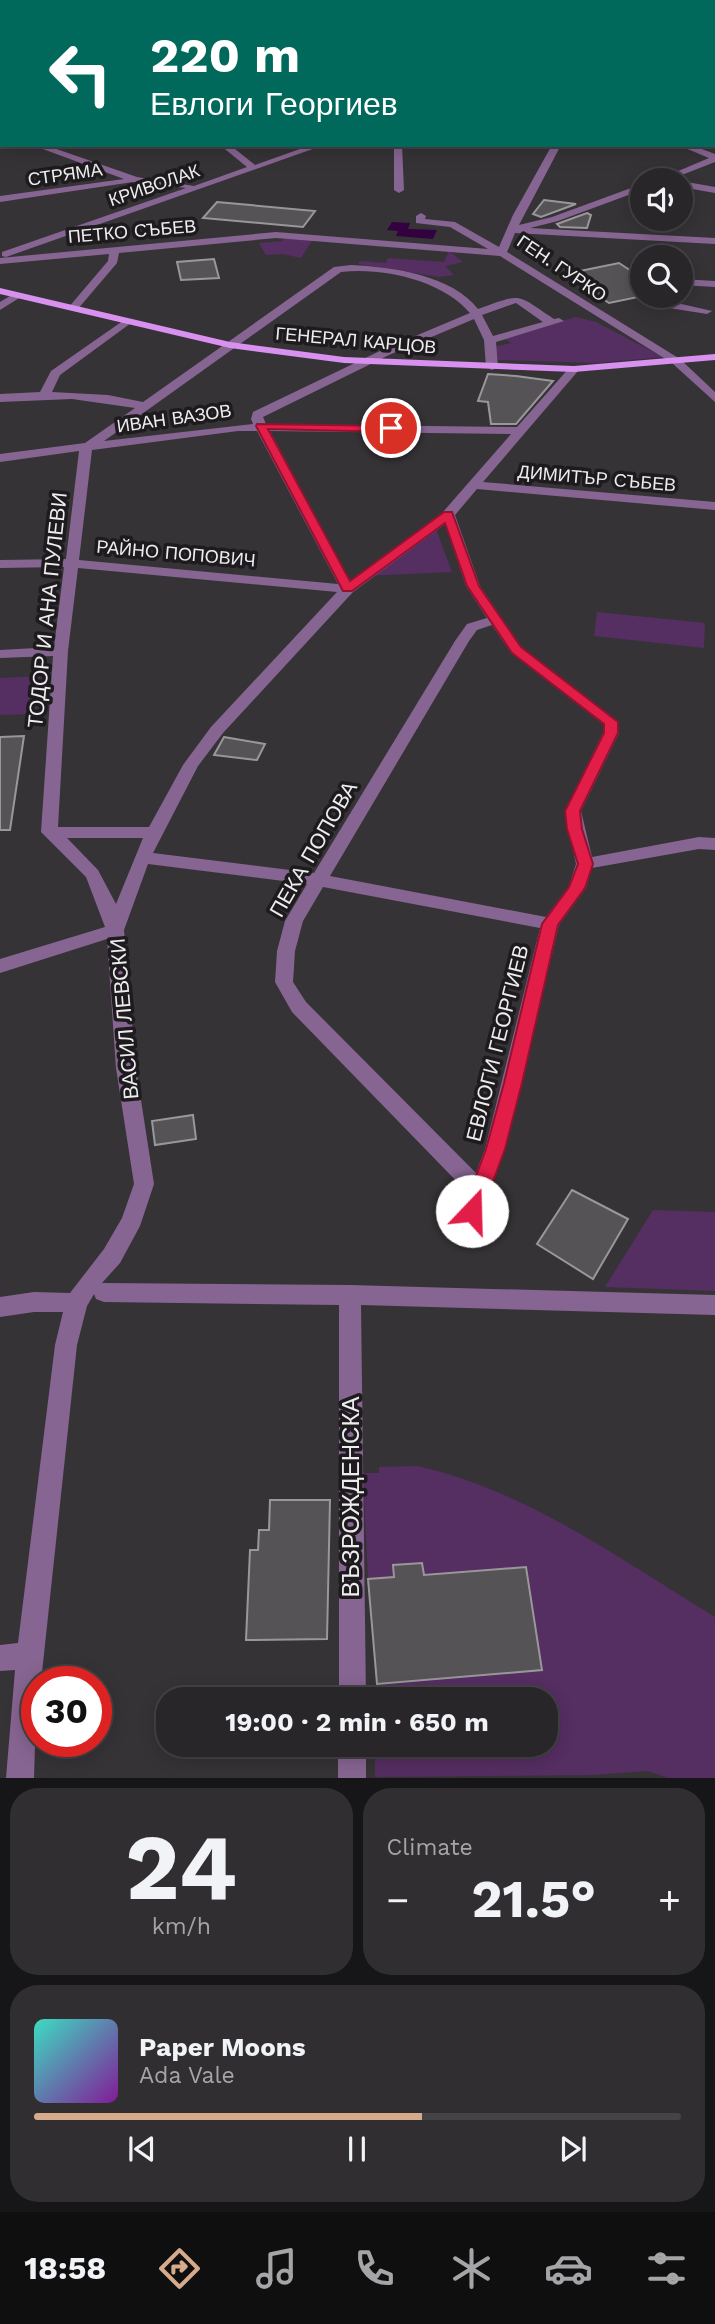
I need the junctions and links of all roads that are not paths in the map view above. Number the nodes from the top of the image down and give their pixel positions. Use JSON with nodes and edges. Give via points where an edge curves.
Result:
{"nodes":[{"id":1,"x":42,"y":147,"type":"edge"},
{"id":2,"x":227,"y":147,"type":"edge"},
{"id":3,"x":314,"y":147,"type":"edge"},
{"id":4,"x":398,"y":147,"type":"edge"},
{"id":5,"x":557,"y":147,"type":"edge"},
{"id":6,"x":687,"y":147,"type":"edge"},
{"id":7,"x":715,"y":158,"type":"edge"},
{"id":8,"x":254,"y":168,"type":"junction"},
{"id":9,"x":690,"y":168,"type":"edge"},
{"id":10,"x":135,"y":180,"type":"junction"},
{"id":11,"x":198,"y":186,"type":"junction"},
{"id":12,"x":693,"y":186,"type":"edge"},
{"id":13,"x":399,"y":190,"type":"dead end"},
{"id":14,"x":715,"y":190,"type":"edge"},
{"id":15,"x":630,"y":191,"type":"edge"},
{"id":16,"x":0,"y":199,"type":"edge"},
{"id":17,"x":421,"y":216,"type":"dead end"},
{"id":18,"x":511,"y":230,"type":"junction"},
{"id":19,"x":715,"y":241,"type":"edge"},
{"id":20,"x":114,"y":251,"type":"junction"},
{"id":21,"x":502,"y":253,"type":"junction"},
{"id":22,"x":0,"y":259,"type":"edge"},
{"id":23,"x":693,"y":283,"type":"edge"},
{"id":24,"x":715,"y":285,"type":"edge"},
{"id":25,"x":0,"y":291,"type":"edge"},
{"id":26,"x":19,"y":296,"type":"junction"},
{"id":27,"x":0,"y":307,"type":"edge"},
{"id":28,"x":73,"y":308,"type":"junction"},
{"id":29,"x":687,"y":308,"type":"edge"},
{"id":30,"x":707,"y":311,"type":"dead end"},
{"id":31,"x":475,"y":314,"type":"junction"},
{"id":32,"x":127,"y":321,"type":"junction"},
{"id":33,"x":490,"y":340,"type":"junction"},
{"id":34,"x":230,"y":345,"type":"junction"},
{"id":35,"x":715,"y":357,"type":"edge"},
{"id":36,"x":365,"y":361,"type":"junction"},
{"id":37,"x":676,"y":361,"type":"junction"},
{"id":38,"x":492,"y":367,"type":"junction"},
{"id":39,"x":574,"y":369,"type":"junction"},
{"id":40,"x":45,"y":395,"type":"junction"},
{"id":41,"x":0,"y":398,"type":"edge"},
{"id":42,"x":715,"y":398,"type":"edge"},
{"id":43,"x":144,"y":406,"type":"junction"},
{"id":44,"x":261,"y":426,"type":"junction"},
{"id":45,"x":522,"y":431,"type":"junction"},
{"id":46,"x":86,"y":448,"type":"junction"},
{"id":47,"x":0,"y":458,"type":"edge"},
{"id":48,"x":476,"y":485,"type":"junction"},
{"id":49,"x":715,"y":506,"type":"edge"},
{"id":50,"x":448,"y":515,"type":"junction"},
{"id":51,"x":70,"y":563,"type":"junction"},
{"id":52,"x":0,"y":564,"type":"edge"},
{"id":53,"x":348,"y":589,"type":"junction"},
{"id":54,"x":494,"y":620,"type":"junction"},
{"id":55,"x":61,"y":651,"type":"junction"},
{"id":56,"x":0,"y":654,"type":"edge"},
{"id":57,"x":49,"y":832,"type":"junction"},
{"id":58,"x":156,"y":833,"type":"junction"},
{"id":59,"x":715,"y":844,"type":"edge"},
{"id":60,"x":142,"y":857,"type":"junction"},
{"id":61,"x":586,"y":864,"type":"junction"},
{"id":62,"x":320,"y":880,"type":"junction"},
{"id":63,"x":550,"y":924,"type":"junction"},
{"id":64,"x":115,"y":930,"type":"junction"},
{"id":65,"x":0,"y":966,"type":"edge"},
{"id":66,"x":480,"y":1191,"type":"junction"},
{"id":67,"x":472,"y":1211,"type":"dead end"},
{"id":68,"x":104,"y":1292,"type":"dead end"},
{"id":69,"x":350,"y":1295,"type":"junction"},
{"id":70,"x":76,"y":1303,"type":"junction"},
{"id":71,"x":715,"y":1305,"type":"edge"},
{"id":72,"x":0,"y":1307,"type":"edge"},
{"id":73,"x":30,"y":1655,"type":"junction"},
{"id":74,"x":0,"y":1658,"type":"edge"},
{"id":75,"x":352,"y":1687,"type":"edge"},
{"id":76,"x":352,"y":1757,"type":"edge"},
{"id":77,"x":20,"y":1778,"type":"edge"},
{"id":78,"x":352,"y":1778,"type":"edge"}],
"edges":[{"from":1,"to":10,"type":"street"},
{"from":2,"to":8,"type":"street"},
{"from":3,"to":8,"type":"street","name":"КРИВОЛАК"},
{"from":4,"to":13,"type":"street"},
{"from":5,"to":18,"type":"street","name":"ГЕН. ГУРКО"},
{"from":6,"to":7,"type":"street"},
{"from":7,"to":9,"type":"street"},
{"from":8,"to":11,"type":"street","name":"КРИВОЛАК"},
{"from":10,"to":11,"type":"street"},
{"from":10,"to":16,"type":"street","name":"СТРЯМА"},
{"from":11,"to":22,"type":"street","name":"КРИВОЛАК"},
{"from":12,"to":14,"type":"street"},
{"from":15,"to":18,"type":"street"},
{"from":17,"to":21,"type":"street","via":[[419,221],[452,224]]},
{"from":18,"to":19,"type":"street"},
{"from":18,"to":21,"type":"street","name":"ГЕН. ГУРКО"},
{"from":20,"to":21,"type":"street","name":"ПЕТКО СЪБЕВ","via":[[266,236]]},
{"from":20,"to":22,"type":"street","name":"ПЕТКО СЪБЕВ"},
{"from":20,"to":28,"type":"street","via":[[113,261]]},
{"from":21,"to":37,"type":"street","name":"ГЕН. ГУРКО"},
{"from":23,"to":24,"type":"street"},
{"from":25,"to":26,"type":"main road","name":"ГЕНЕРАЛ КАРЦОВ"},
{"from":26,"to":27,"type":"street"},
{"from":26,"to":28,"type":"main road","name":"ГЕНЕРАЛ КАРЦОВ"},
{"from":28,"to":32,"type":"main road","name":"ГЕНЕРАЛ КАРЦОВ"},
{"from":29,"to":30,"type":"street"},
{"from":31,"to":33,"type":"street"},
{"from":31,"to":33,"type":"street","via":[[517,299],[557,322]]},
{"from":31,"to":34,"type":"street","via":[[471,306],[441,286],[345,267]]},
{"from":31,"to":36,"type":"street"},
{"from":32,"to":34,"type":"main road","name":"ГЕНЕРАЛ КАРЦОВ"},
{"from":32,"to":40,"type":"street","via":[[55,373]]},
{"from":33,"to":38,"type":"street"},
{"from":34,"to":36,"type":"main road","name":"ГЕНЕРАЛ КАРЦОВ"},
{"from":34,"to":43,"type":"street"},
{"from":35,"to":37,"type":"main road","name":"ГЕНЕРАЛ КАРЦОВ"},
{"from":36,"to":38,"type":"main road","name":"ГЕНЕРАЛ КАРЦОВ"},
{"from":36,"to":44,"type":"street","via":[[257,415]]},
{"from":37,"to":39,"type":"main road","name":"ГЕНЕРАЛ КАРЦОВ"},
{"from":37,"to":42,"type":"street","name":"ГЕН. ГУРКО"},
{"from":38,"to":39,"type":"main road","name":"ГЕНЕРАЛ КАРЦОВ"},
{"from":39,"to":45,"type":"street","name":"ВАСИЛ ЛЕВСКИ"},
{"from":40,"to":41,"type":"street"},
{"from":40,"to":43,"type":"street","via":[[93,395]]},
{"from":43,"to":46,"type":"street"},
{"from":44,"to":45,"type":"street","name":"ИВАН ВАЗОВ"},
{"from":44,"to":46,"type":"street","name":"ИВАН ВАЗОВ"},
{"from":44,"to":53,"type":"street"},
{"from":45,"to":48,"type":"street","name":"ВАСИЛ ЛЕВСКИ"},
{"from":46,"to":47,"type":"street","name":"ИВАН ВАЗОВ"},
{"from":46,"to":51,"type":"street","name":"ТОДОР И АНА ПУЛЕВИ"},
{"from":48,"to":49,"type":"street","name":"ДИМИТЪР СЪБЕВ"},
{"from":48,"to":50,"type":"street","name":"ВАСИЛ ЛЕВСКИ"},
{"from":50,"to":53,"type":"street","name":"ВАСИЛ ЛЕВСКИ"},
{"from":50,"to":54,"type":"street","via":[[473,586]]},
{"from":51,"to":52,"type":"street","name":"РАЙНО ПОПОВИЧ"},
{"from":51,"to":53,"type":"street","name":"РАЙНО ПОПОВИЧ"},
{"from":51,"to":55,"type":"street","name":"ТОДОР И АНА ПУЛЕВИ"},
{"from":53,"to":58,"type":"street","name":"ВАСИЛ ЛЕВСКИ","via":[[218,730],[191,765]]},
{"from":54,"to":61,"type":"street","via":[[516,650],[611,722],[611,733],[573,811]]},
{"from":54,"to":62,"type":"street","name":"ПЕКА ПОПОВА","via":[[472,627],[462,640]]},
{"from":55,"to":56,"type":"street"},
{"from":55,"to":57,"type":"street","name":"ТОДОР И АНА ПУЛЕВИ"},
{"from":57,"to":58,"type":"street"},
{"from":57,"to":64,"type":"street","via":[[82,857],[96,877]]},
{"from":58,"to":60,"type":"street","name":"ВАСИЛ ЛЕВСКИ"},
{"from":59,"to":61,"type":"street"},
{"from":60,"to":62,"type":"street","name":"ЕВЛОГИ ГЕОРГИЕВ"},
{"from":60,"to":64,"type":"street","name":"ВАСИЛ ЛЕВСКИ"},
{"from":61,"to":63,"type":"street","name":"ЕВЛОГИ ГЕОРГИЕВ","via":[[577,888]]},
{"from":62,"to":63,"type":"street","name":"ЕВЛОГИ ГЕОРГИЕВ"},
{"from":62,"to":66,"type":"street","name":"ПЕКА ПОПОВА","via":[[294,921],[284,982],[299,1007]]},
{"from":63,"to":66,"type":"street","name":"ЕВЛОГИ ГЕОРГИЕВ","via":[[513,1083]]},
{"from":64,"to":65,"type":"street"},
{"from":64,"to":70,"type":"street","name":"ВАСИЛ ЛЕВСКИ","via":[[126,1068],[144,1184],[132,1220],[112,1256]]},
{"from":66,"to":67,"type":"street","name":"ЕВЛОГИ ГЕОРГИЕВ"},
{"from":68,"to":69,"type":"street"},
{"from":69,"to":71,"type":"street"},
{"from":69,"to":75,"type":"street","name":"ВЪЗРОЖДЕНСКА"},
{"from":70,"to":72,"type":"street"},
{"from":70,"to":73,"type":"street","name":"ВАСИЛ ЛЕВСКИ","via":[[66,1345]]},
{"from":73,"to":74,"type":"street"},
{"from":73,"to":77,"type":"street","name":"ВАСИЛ ЛЕВСКИ"},
{"from":76,"to":78,"type":"street"}]}
